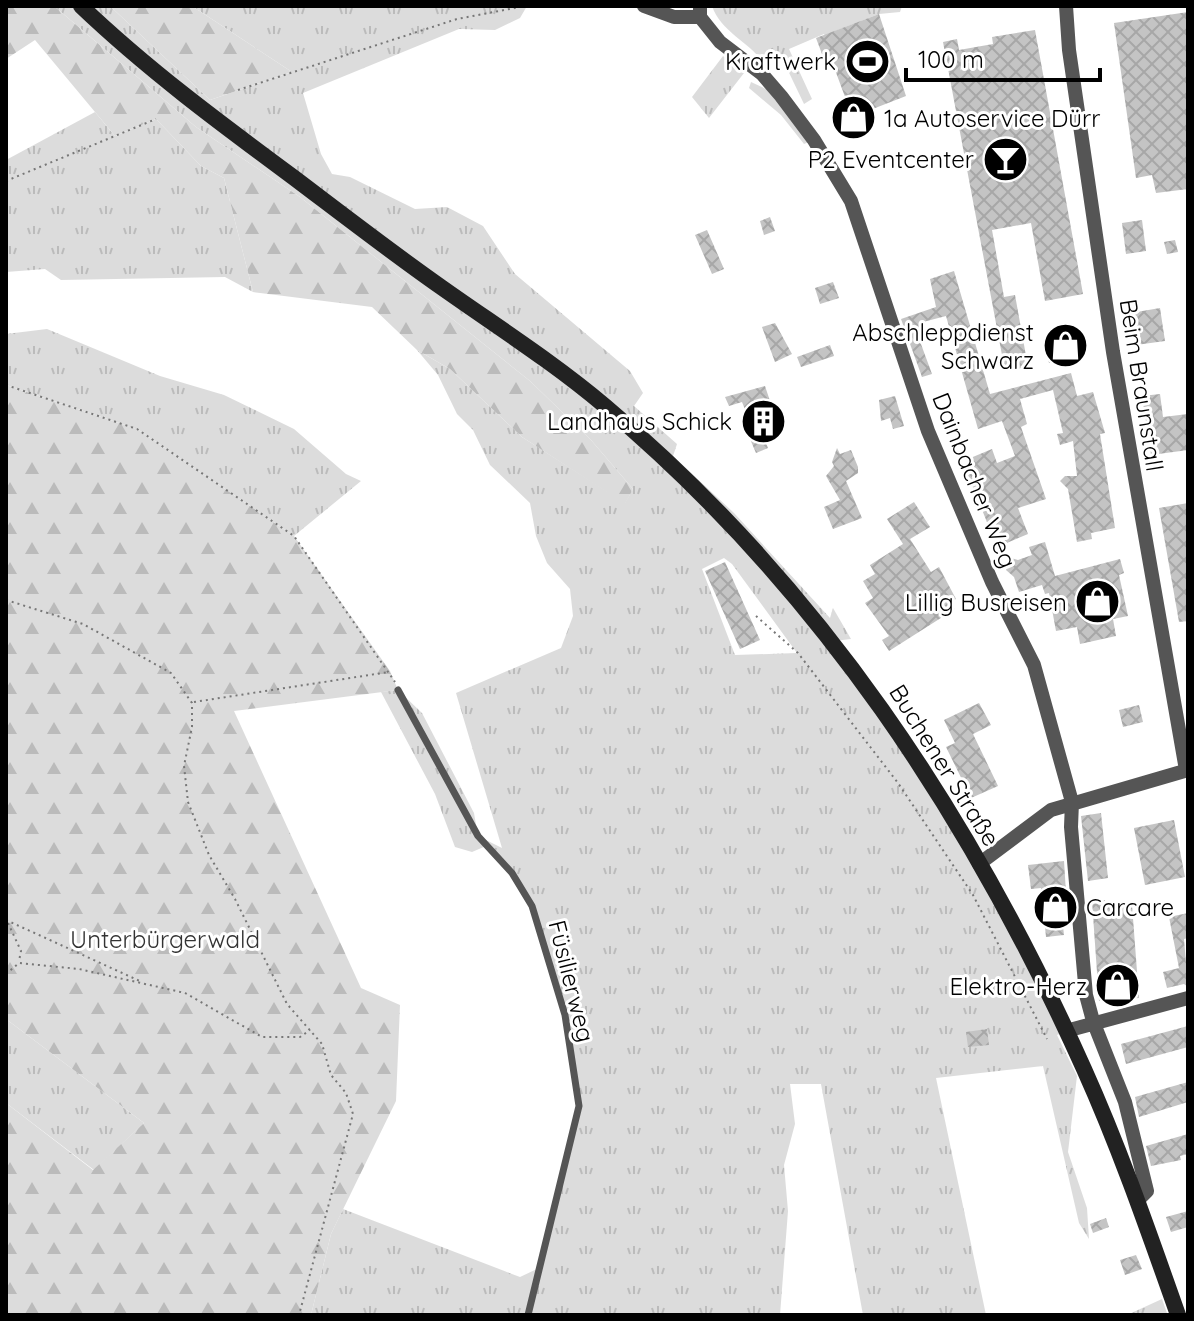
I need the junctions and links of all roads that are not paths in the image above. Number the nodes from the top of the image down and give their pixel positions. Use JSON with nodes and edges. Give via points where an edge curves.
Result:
{"nodes":[{"id":1,"x":81,"y":6,"type":"edge"},
{"id":2,"x":644,"y":6,"type":"edge"},
{"id":3,"x":1066,"y":6,"type":"edge"},
{"id":4,"x":700,"y":12,"type":"edge"},
{"id":5,"x":398,"y":690,"type":"dead end"},
{"id":6,"x":1187,"y":770,"type":"edge"},
{"id":7,"x":1072,"y":802,"type":"junction"},
{"id":8,"x":979,"y":864,"type":"junction"},
{"id":9,"x":1188,"y":998,"type":"edge"},
{"id":10,"x":1093,"y":1021,"type":"junction"},
{"id":11,"x":1066,"y":1031,"type":"junction"},
{"id":12,"x":1137,"y":1201,"type":"junction"},
{"id":13,"x":528,"y":1315,"type":"edge"},
{"id":14,"x":1178,"y":1315,"type":"edge"}],
"edges":[{"from":1,"to":8,"type":"main road","name":"Buchener Straße","via":[[211,117],[542,357],[618,417],[709,501],[767,561],[850,662],[916,756]]},
{"from":2,"to":4,"type":"street","via":[[674,17]]},
{"from":3,"to":6,"type":"street","name":"Beim Braunstall","via":[[1113,352]]},
{"from":4,"to":7,"type":"street","name":"Dainbacher Weg","via":[[720,42],[781,96],[851,201],[928,431],[992,582],[1034,665]]},
{"from":5,"to":13,"type":"lane","name":"Füsilierweg","via":[[478,836],[512,873],[532,906],[565,1015],[579,1106]]},
{"from":6,"to":7,"type":"street"},
{"from":7,"to":8,"type":"street","via":[[1051,810]]},
{"from":7,"to":10,"type":"street","name":"Dainbacher Weg","via":[[1086,995]]},
{"from":8,"to":11,"type":"main road","name":"Buchener Straße"},
{"from":9,"to":10,"type":"street"},
{"from":10,"to":11,"type":"street"},
{"from":10,"to":12,"type":"street","name":"Buchener Straße","via":[[1125,1102],[1147,1191]]},
{"from":11,"to":12,"type":"main road","name":"Buchener Straße"},
{"from":12,"to":14,"type":"main road","name":"Buchener Straße"}]}
